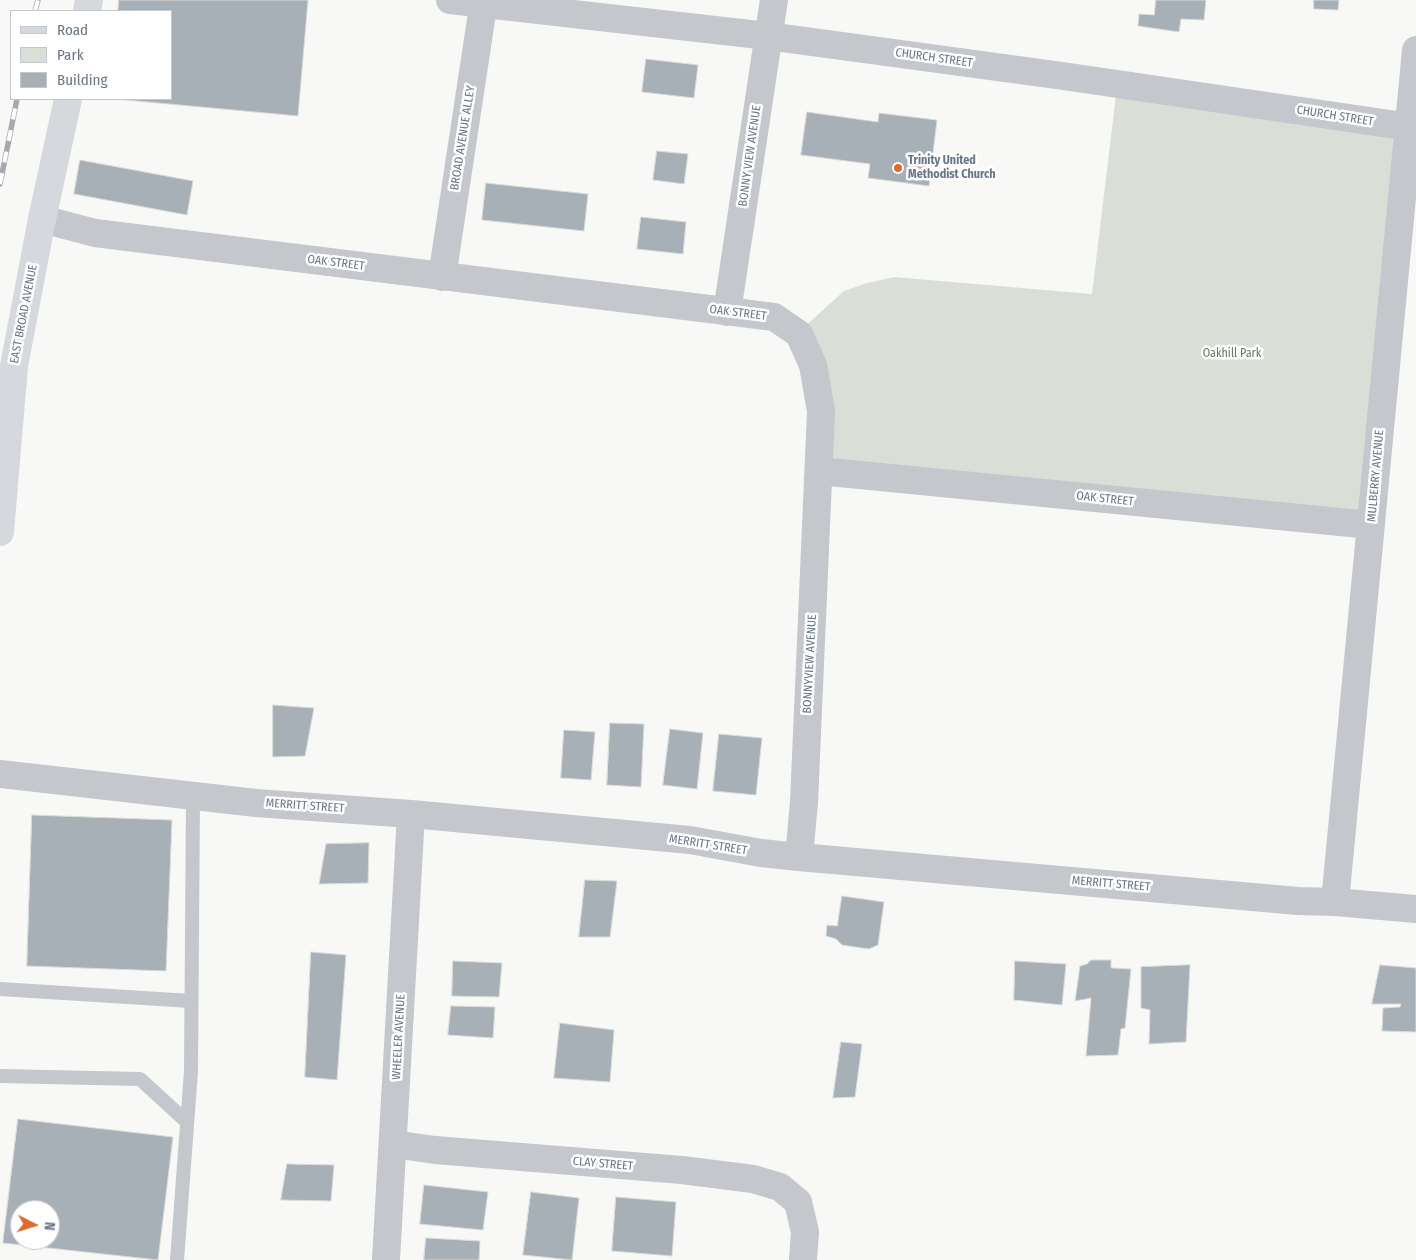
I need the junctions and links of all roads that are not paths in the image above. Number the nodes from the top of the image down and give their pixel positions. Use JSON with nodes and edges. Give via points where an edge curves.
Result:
{"nodes":[{"id":1,"x":450,"y":0,"type":"edge"},
{"id":2,"x":774,"y":0,"type":"edge"},
{"id":3,"x":484,"y":2,"type":"edge"},
{"id":4,"x":768,"y":36,"type":"junction"},
{"id":5,"x":1416,"y":50,"type":"edge"},
{"id":6,"x":68,"y":100,"type":"edge"},
{"id":7,"x":1412,"y":128,"type":"edge"},
{"id":8,"x":42,"y":219,"type":"junction"},
{"id":9,"x":442,"y":277,"type":"junction"},
{"id":10,"x":727,"y":312,"type":"junction"},
{"id":11,"x":818,"y":471,"type":"junction"},
{"id":12,"x":1371,"y":525,"type":"junction"},
{"id":13,"x":0,"y":532,"type":"edge"},
{"id":14,"x":0,"y":774,"type":"edge"},
{"id":15,"x":193,"y":796,"type":"junction"},
{"id":16,"x":411,"y":814,"type":"junction"},
{"id":17,"x":799,"y":857,"type":"junction"},
{"id":18,"x":1335,"y":902,"type":"junction"},
{"id":19,"x":1416,"y":909,"type":"edge"},
{"id":20,"x":0,"y":989,"type":"edge"},
{"id":21,"x":191,"y":1002,"type":"junction"},
{"id":22,"x":0,"y":1076,"type":"edge"},
{"id":23,"x":187,"y":1122,"type":"junction"},
{"id":24,"x":393,"y":1144,"type":"junction"},
{"id":25,"x":177,"y":1260,"type":"edge"},
{"id":26,"x":386,"y":1260,"type":"edge"},
{"id":27,"x":803,"y":1260,"type":"edge"}],
"edges":[{"from":1,"to":3,"type":"street","name":"CHURCH STREET"},
{"from":2,"to":4,"type":"street","name":"BONNY VIEW AVENUE"},
{"from":3,"to":4,"type":"street","name":"CHURCH STREET"},
{"from":3,"to":9,"type":"street","name":"BROAD AVENUE ALLEY"},
{"from":4,"to":7,"type":"street","name":"CHURCH STREET"},
{"from":4,"to":10,"type":"street","name":"BONNY VIEW AVENUE"},
{"from":5,"to":7,"type":"street","name":"MULBERRY AVENUE"},
{"from":6,"to":8,"type":"main road","name":"EAST BROAD AVENUE"},
{"from":7,"to":12,"type":"street","name":"MULBERRY AVENUE"},
{"from":8,"to":9,"type":"street","name":"OAK STREET","via":[[94,233]]},
{"from":8,"to":13,"type":"main road","name":"EAST BROAD AVENUE","via":[[14,366]]},
{"from":9,"to":10,"type":"street","name":"OAK STREET"},
{"from":10,"to":11,"type":"street","name":"OAK STREET","via":[[774,317],[799,334],[813,366],[821,412]]},
{"from":11,"to":12,"type":"street","name":"OAK STREET"},
{"from":11,"to":17,"type":"street","name":"BONNYVIEW AVENUE"},
{"from":12,"to":18,"type":"street","name":"MULBERRY AVENUE"},
{"from":14,"to":15,"type":"street","name":"MERRITT STREET"},
{"from":15,"to":16,"type":"street","name":"MERRITT STREET"},
{"from":15,"to":21,"type":"lane"},
{"from":16,"to":17,"type":"street","name":"MERRITT STREET","via":[[690,840]]},
{"from":16,"to":24,"type":"street","name":"WHEELER AVENUE"},
{"from":17,"to":18,"type":"street","name":"MERRITT STREET"},
{"from":18,"to":19,"type":"street","name":"MERRITT STREET"},
{"from":20,"to":21,"type":"lane"},
{"from":21,"to":23,"type":"lane"},
{"from":22,"to":23,"type":"lane","via":[[140,1079]]},
{"from":23,"to":25,"type":"lane"},
{"from":24,"to":26,"type":"street","name":"WHEELER AVENUE"},
{"from":24,"to":27,"type":"street","name":"CLAY STREET","via":[[753,1179],[780,1187],[798,1202],[804,1232]]}]}
